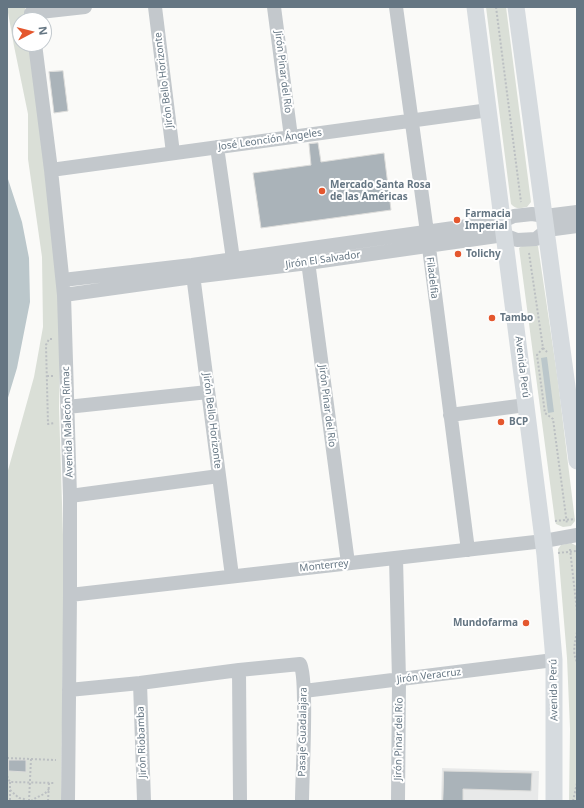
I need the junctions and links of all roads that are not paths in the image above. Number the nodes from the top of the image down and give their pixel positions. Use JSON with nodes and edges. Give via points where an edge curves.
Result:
{"nodes":[{"id":1,"x":84,"y":7,"type":"edge"},
{"id":2,"x":155,"y":7,"type":"edge"},
{"id":3,"x":274,"y":7,"type":"edge"},
{"id":4,"x":396,"y":7,"type":"edge"},
{"id":5,"x":476,"y":7,"type":"edge"},
{"id":6,"x":516,"y":7,"type":"edge"},
{"id":7,"x":46,"y":12,"type":"edge"},
{"id":8,"x":36,"y":52,"type":"edge"},
{"id":9,"x":488,"y":110,"type":"junction"},
{"id":10,"x":411,"y":121,"type":"junction"},
{"id":11,"x":291,"y":137,"type":"junction"},
{"id":12,"x":217,"y":147,"type":"junction"},
{"id":13,"x":173,"y":153,"type":"junction"},
{"id":14,"x":50,"y":170,"type":"junction"},
{"id":15,"x":577,"y":212,"type":"edge"},
{"id":16,"x":546,"y":223,"type":"junction"},
{"id":17,"x":577,"y":226,"type":"edge"},
{"id":18,"x":504,"y":228,"type":"junction"},
{"id":19,"x":428,"y":239,"type":"junction"},
{"id":20,"x":307,"y":256,"type":"junction"},
{"id":21,"x":233,"y":259,"type":"junction"},
{"id":22,"x":193,"y":271,"type":"junction"},
{"id":23,"x":63,"y":280,"type":"junction"},
{"id":24,"x":64,"y":295,"type":"junction"},
{"id":25,"x":208,"y":392,"type":"junction"},
{"id":26,"x":573,"y":397,"type":"edge"},
{"id":27,"x":526,"y":405,"type":"junction"},
{"id":28,"x":67,"y":407,"type":"junction"},
{"id":29,"x":450,"y":415,"type":"junction"},
{"id":30,"x":577,"y":461,"type":"edge"},
{"id":31,"x":219,"y":476,"type":"junction"},
{"id":32,"x":70,"y":496,"type":"junction"},
{"id":33,"x":571,"y":535,"type":"edge"},
{"id":34,"x":544,"y":541,"type":"junction"},
{"id":35,"x":468,"y":550,"type":"junction"},
{"id":36,"x":396,"y":558,"type":"junction"},
{"id":37,"x":348,"y":563,"type":"junction"},
{"id":38,"x":232,"y":576,"type":"junction"},
{"id":39,"x":70,"y":595,"type":"junction"},
{"id":40,"x":554,"y":660,"type":"junction"},
{"id":41,"x":239,"y":670,"type":"junction"},
{"id":42,"x":399,"y":680,"type":"junction"},
{"id":43,"x":140,"y":683,"type":"junction"},
{"id":44,"x":70,"y":690,"type":"junction"},
{"id":45,"x":304,"y":691,"type":"junction"},
{"id":46,"x":68,"y":801,"type":"edge"},
{"id":47,"x":144,"y":801,"type":"edge"},
{"id":48,"x":240,"y":801,"type":"edge"},
{"id":49,"x":302,"y":801,"type":"edge"},
{"id":50,"x":398,"y":801,"type":"edge"},
{"id":51,"x":554,"y":801,"type":"edge"}],
"edges":[{"from":1,"to":7,"type":"street"},
{"from":2,"to":13,"type":"street","name":"Jirón Bello Horizonte"},
{"from":3,"to":11,"type":"street","name":"Jirón Pinar del Río"},
{"from":4,"to":10,"type":"street","name":"Filadelfia"},
{"from":5,"to":9,"type":"main road","name":"Avenida Perú"},
{"from":6,"to":16,"type":"main road"},
{"from":8,"to":14,"type":"street","name":"Avenida Malecón Rímac"},
{"from":9,"to":10,"type":"street","name":"José Leonción Ángeles"},
{"from":9,"to":18,"type":"main road","name":"Avenida Perú"},
{"from":10,"to":11,"type":"street","name":"José Leonción Ángeles"},
{"from":10,"to":19,"type":"street","name":"Filadelfia"},
{"from":11,"to":12,"type":"street","name":"José Leonción Ángeles"},
{"from":12,"to":13,"type":"street","name":"José Leonción Ángeles"},
{"from":12,"to":21,"type":"street"},
{"from":13,"to":14,"type":"street","name":"José Leonción Ángeles"},
{"from":14,"to":23,"type":"street","name":"Avenida Malecón Rímac"},
{"from":15,"to":16,"type":"street","name":"Jirón El Salvador"},
{"from":16,"to":17,"type":"street","name":"Jirón El Salvador"},
{"from":16,"to":18,"type":"street","name":"Jirón El Salvador","via":[[532,214],[514,216]]},
{"from":16,"to":18,"type":"street","name":"Jirón El Salvador","via":[[536,239],[517,240]]},
{"from":16,"to":26,"type":"main road"},
{"from":18,"to":19,"type":"street","name":"Jirón El Salvador"},
{"from":18,"to":27,"type":"main road","name":"Avenida Perú"},
{"from":19,"to":20,"type":"street","name":"Jirón El Salvador"},
{"from":19,"to":29,"type":"street","name":"Filadelfia"},
{"from":20,"to":21,"type":"street","name":"Jirón El Salvador"},
{"from":20,"to":22,"type":"street","name":"Jirón El Salvador"},
{"from":20,"to":37,"type":"street","name":"Jirón Pinar del Río"},
{"from":21,"to":22,"type":"street","name":"Jirón El Salvador"},
{"from":22,"to":23,"type":"street","name":"Jirón El Salvador"},
{"from":22,"to":24,"type":"street","name":"Jirón El Salvador"},
{"from":22,"to":25,"type":"street","name":"Jirón Bello Horizonte"},
{"from":23,"to":24,"type":"street","name":"Avenida Malecón Rímac"},
{"from":24,"to":28,"type":"street","name":"Avenida Malecón Rímac"},
{"from":25,"to":28,"type":"street"},
{"from":25,"to":31,"type":"street","name":"Jirón Bello Horizonte"},
{"from":26,"to":30,"type":"main road"},
{"from":27,"to":29,"type":"street"},
{"from":27,"to":34,"type":"main road","name":"Avenida Perú"},
{"from":28,"to":32,"type":"street","name":"Avenida Malecón Rímac"},
{"from":29,"to":35,"type":"street","name":"Filadelfia"},
{"from":31,"to":32,"type":"street"},
{"from":31,"to":38,"type":"street","name":"Jirón Bello Horizonte"},
{"from":32,"to":39,"type":"street","name":"Avenida Malecón Rímac"},
{"from":33,"to":34,"type":"street","name":"Monterrey"},
{"from":34,"to":35,"type":"street","name":"Monterrey"},
{"from":34,"to":40,"type":"main road","name":"Avenida Perú"},
{"from":35,"to":36,"type":"street","name":"Monterrey"},
{"from":36,"to":37,"type":"street","name":"Monterrey"},
{"from":36,"to":42,"type":"street","name":"Jirón Pinar del Río"},
{"from":37,"to":38,"type":"street","name":"Monterrey"},
{"from":38,"to":39,"type":"street","name":"Monterrey"},
{"from":39,"to":44,"type":"street","name":"Avenida Malecón Rímac"},
{"from":40,"to":42,"type":"street","name":"Jirón Veracruz"},
{"from":40,"to":51,"type":"main road","name":"Avenida Perú"},
{"from":41,"to":43,"type":"street"},
{"from":41,"to":45,"type":"street","name":"Pasaje Guadalajara","via":[[300,664],[303,668]]},
{"from":41,"to":48,"type":"street"},
{"from":42,"to":45,"type":"street","name":"Jirón Veracruz"},
{"from":42,"to":50,"type":"street","name":"Jirón Pinar del Río"},
{"from":43,"to":44,"type":"street"},
{"from":43,"to":47,"type":"street","name":"Jirón Riobamba"},
{"from":44,"to":46,"type":"street","name":"Avenida Malecón Rímac"},
{"from":45,"to":49,"type":"street","name":"Pasaje Guadalajara"}]}
